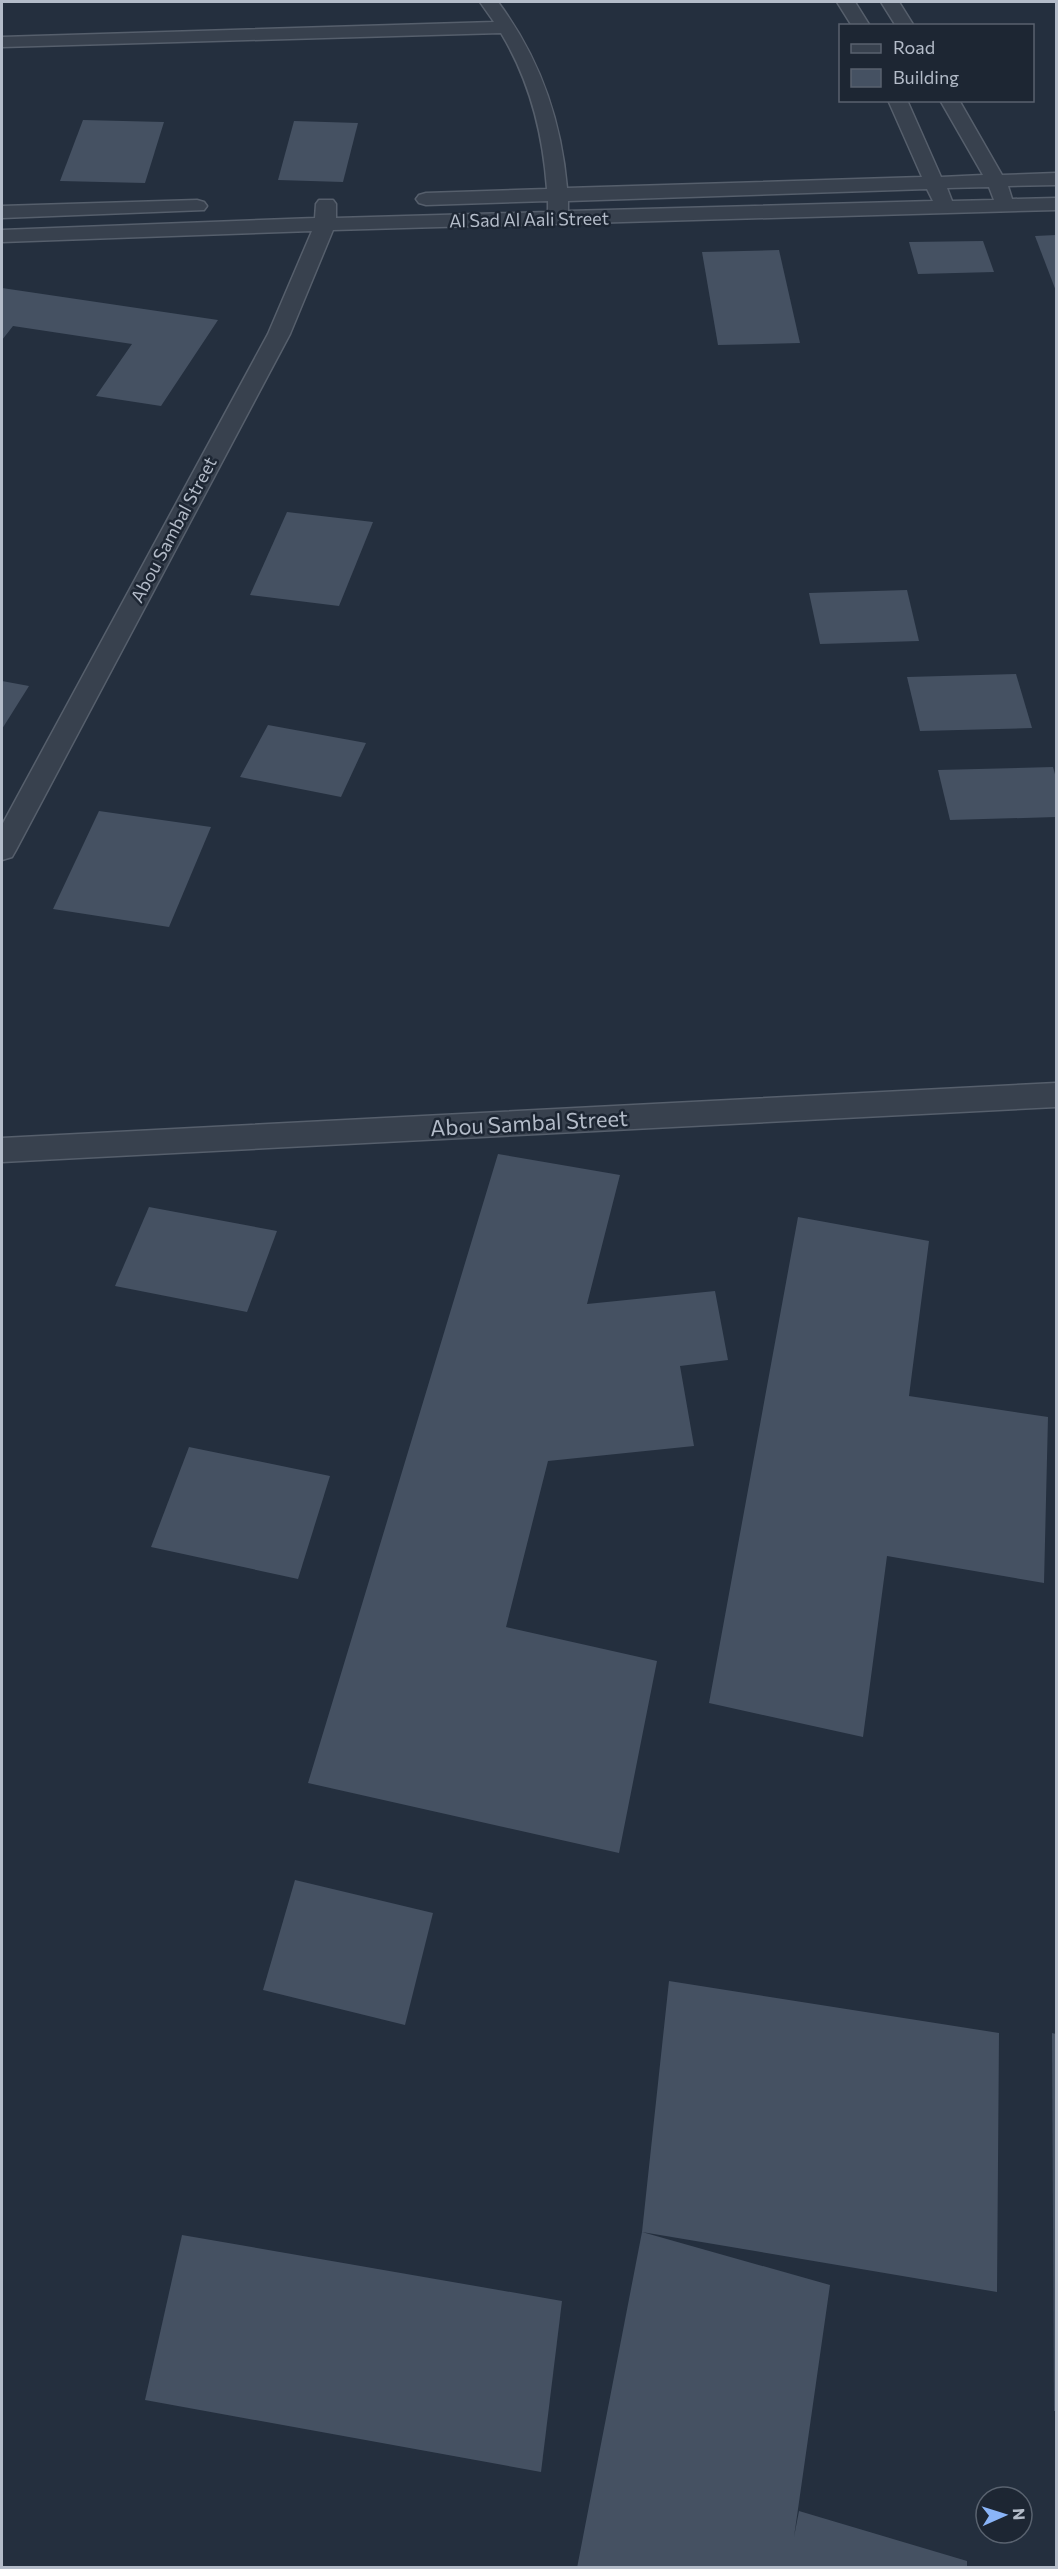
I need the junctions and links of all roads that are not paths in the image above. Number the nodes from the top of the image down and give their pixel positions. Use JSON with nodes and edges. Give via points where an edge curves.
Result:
{"nodes":[{"id":1,"x":489,"y":2,"type":"edge"},
{"id":2,"x":846,"y":2,"type":"edge"},
{"id":3,"x":890,"y":2,"type":"edge"},
{"id":4,"x":860,"y":24,"type":"edge"},
{"id":5,"x":904,"y":24,"type":"edge"},
{"id":6,"x":508,"y":27,"type":"junction"},
{"id":7,"x":2,"y":42,"type":"edge"},
{"id":8,"x":898,"y":102,"type":"edge"},
{"id":9,"x":950,"y":102,"type":"edge"},
{"id":10,"x":1056,"y":179,"type":"edge"},
{"id":11,"x":996,"y":181,"type":"junction"},
{"id":12,"x":934,"y":183,"type":"junction"},
{"id":13,"x":558,"y":195,"type":"junction"},
{"id":14,"x":407,"y":200,"type":"dead end"},
{"id":15,"x":1056,"y":204,"type":"edge"},
{"id":16,"x":221,"y":206,"type":"dead end"},
{"id":17,"x":1006,"y":206,"type":"junction"},
{"id":18,"x":946,"y":207,"type":"junction"},
{"id":19,"x":325,"y":208,"type":"junction"},
{"id":20,"x":2,"y":212,"type":"edge"},
{"id":21,"x":558,"y":219,"type":"junction"},
{"id":22,"x":2,"y":236,"type":"edge"},
{"id":23,"x":2,"y":850,"type":"edge"},
{"id":24,"x":1056,"y":1095,"type":"edge"},
{"id":25,"x":2,"y":1150,"type":"edge"}],
"edges":[{"from":1,"to":6,"type":"street"},
{"from":2,"to":4,"type":"street"},
{"from":3,"to":5,"type":"street"},
{"from":6,"to":7,"type":"street"},
{"from":6,"to":13,"type":"street","via":[[538,89]]},
{"from":8,"to":12,"type":"street"},
{"from":9,"to":11,"type":"street"},
{"from":10,"to":11,"type":"street"},
{"from":11,"to":12,"type":"street"},
{"from":11,"to":17,"type":"street"},
{"from":12,"to":13,"type":"street"},
{"from":12,"to":18,"type":"street"},
{"from":13,"to":14,"type":"street"},
{"from":13,"to":21,"type":"street"},
{"from":15,"to":17,"type":"street","name":"Al Sad Al Aali Street"},
{"from":16,"to":20,"type":"street"},
{"from":17,"to":18,"type":"street","name":"Al Sad Al Aali Street"},
{"from":18,"to":21,"type":"street","name":"Al Sad Al Aali Street"},
{"from":19,"to":21,"type":"street","name":"Al Sad Al Aali Street"},
{"from":19,"to":22,"type":"street","name":"Al Sad Al Aali Street"},
{"from":19,"to":23,"type":"street","name":"Abou Sambal Street","via":[[279,334]]},
{"from":24,"to":25,"type":"street","name":"Abou Sambal Street"}]}
